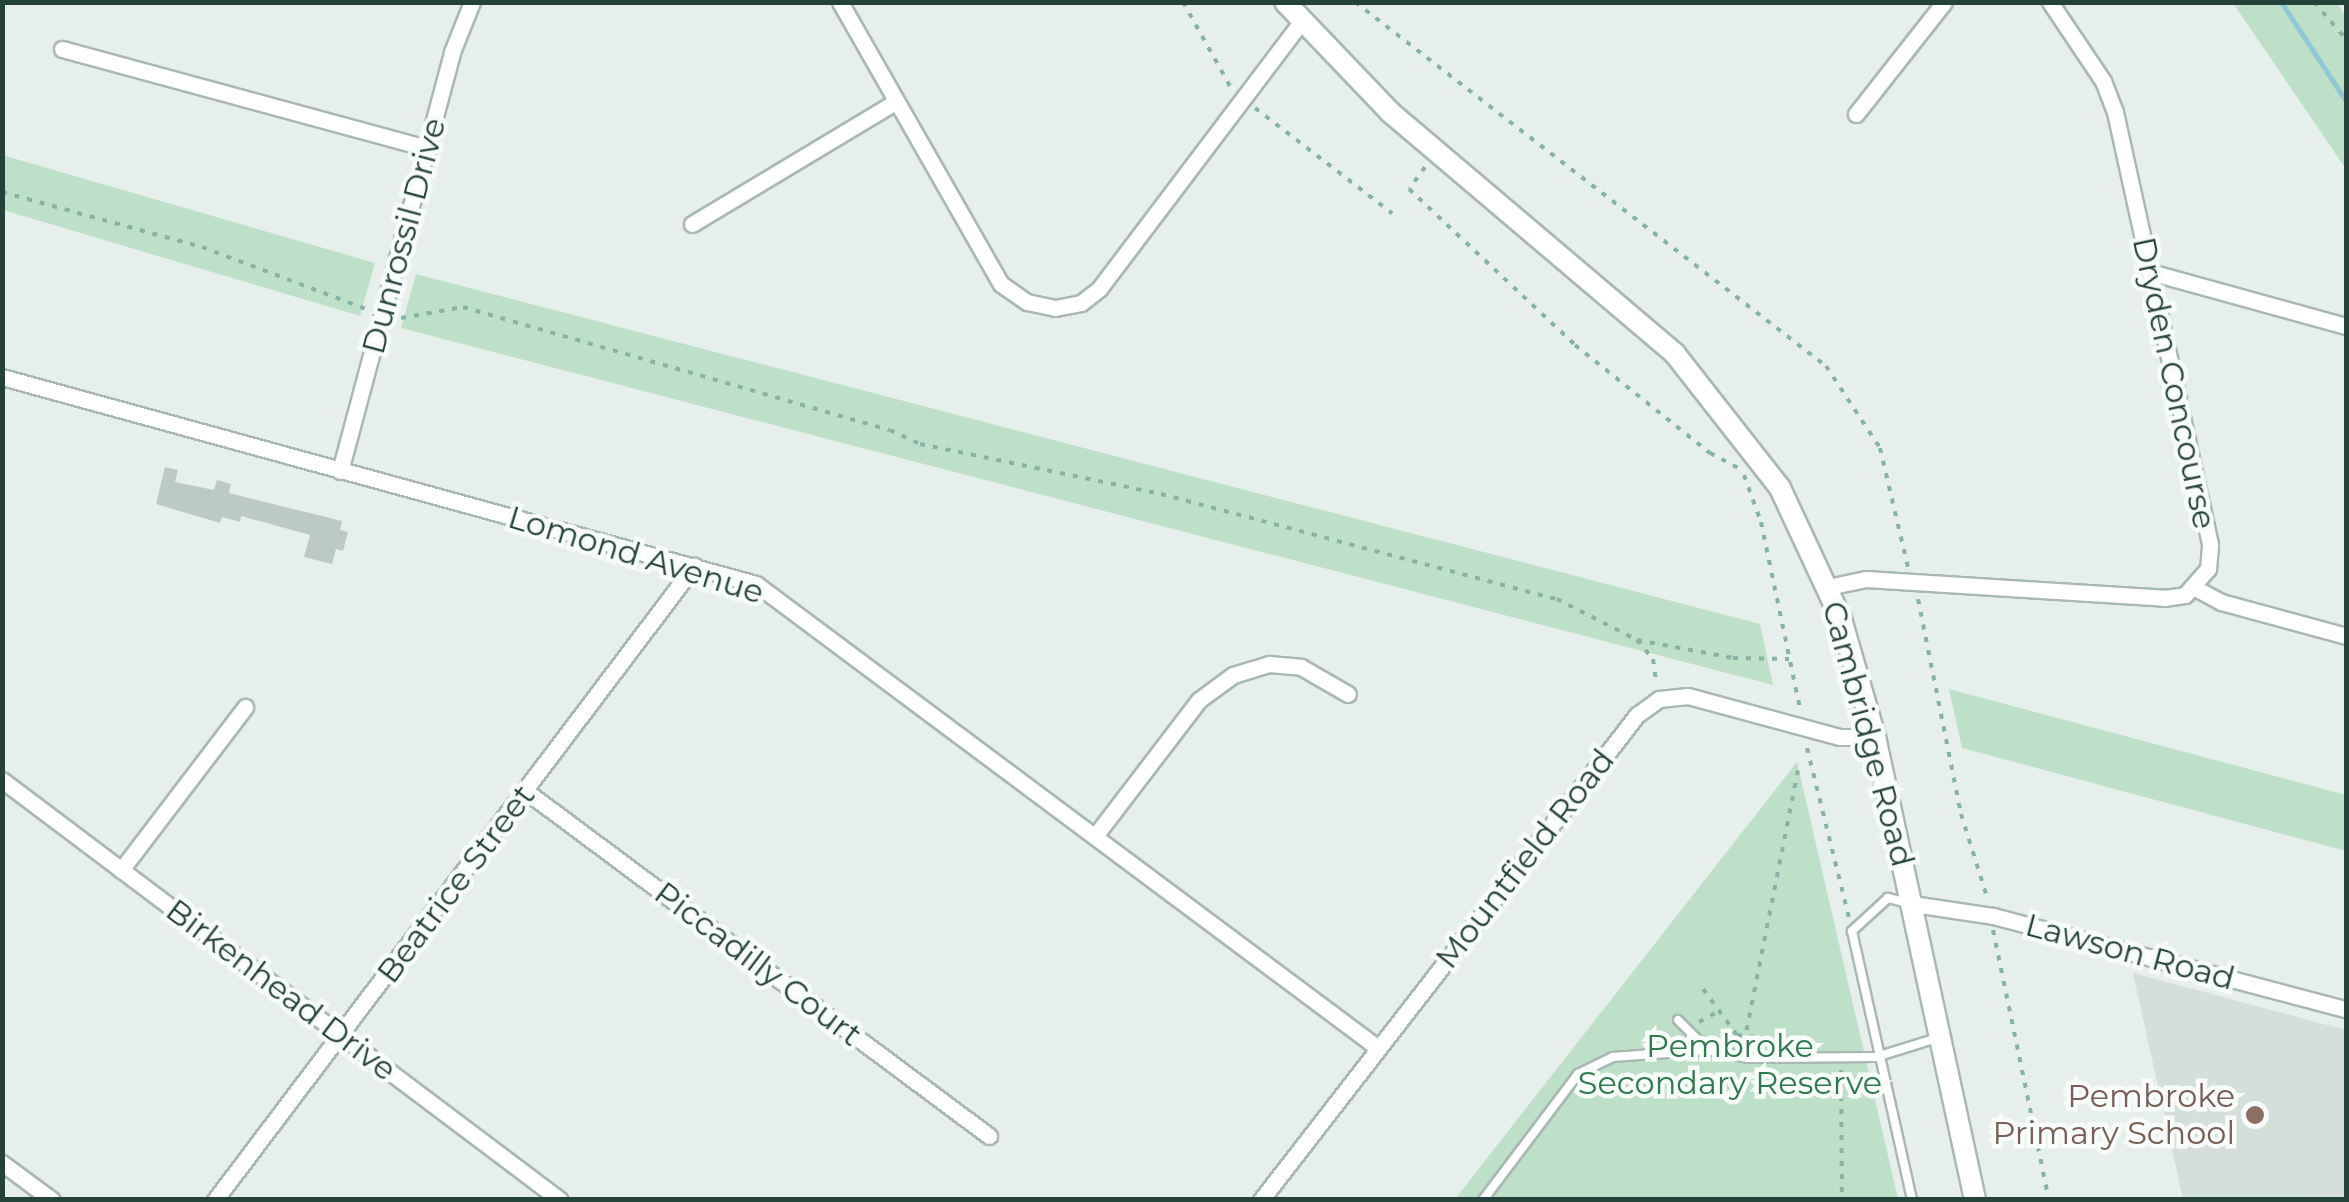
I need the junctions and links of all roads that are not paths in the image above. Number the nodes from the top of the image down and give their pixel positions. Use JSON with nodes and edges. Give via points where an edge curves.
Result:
{"nodes":[{"id":1,"x":472,"y":2,"type":"edge"},
{"id":2,"x":840,"y":2,"type":"edge"},
{"id":3,"x":1286,"y":2,"type":"edge"},
{"id":4,"x":1944,"y":2,"type":"edge"},
{"id":5,"x":2050,"y":2,"type":"edge"},
{"id":6,"x":1300,"y":23,"type":"junction"},
{"id":7,"x":62,"y":49,"type":"dead end"},
{"id":8,"x":895,"y":102,"type":"junction"},
{"id":9,"x":1856,"y":114,"type":"dead end"},
{"id":10,"x":430,"y":149,"type":"junction"},
{"id":11,"x":692,"y":224,"type":"dead end"},
{"id":12,"x":2150,"y":272,"type":"junction"},
{"id":13,"x":2346,"y":326,"type":"edge"},
{"id":14,"x":2,"y":378,"type":"edge"},
{"id":15,"x":340,"y":471,"type":"junction"},
{"id":16,"x":694,"y":566,"type":"junction"},
{"id":17,"x":1828,"y":587,"type":"junction"},
{"id":18,"x":2195,"y":588,"type":"junction"},
{"id":19,"x":2346,"y":636,"type":"edge"},
{"id":20,"x":1348,"y":694,"type":"dead end"},
{"id":21,"x":245,"y":708,"type":"dead end"},
{"id":22,"x":1874,"y":737,"type":"junction"},
{"id":23,"x":2,"y":780,"type":"edge"},
{"id":24,"x":527,"y":792,"type":"junction"},
{"id":25,"x":1096,"y":836,"type":"junction"},
{"id":26,"x":121,"y":870,"type":"junction"},
{"id":27,"x":1913,"y":904,"type":"junction"},
{"id":28,"x":2346,"y":1009,"type":"edge"},
{"id":29,"x":1678,"y":1020,"type":"dead end"},
{"id":30,"x":340,"y":1034,"type":"junction"},
{"id":31,"x":1940,"y":1037,"type":"junction"},
{"id":32,"x":1378,"y":1048,"type":"junction"},
{"id":33,"x":1708,"y":1050,"type":"junction"},
{"id":34,"x":1876,"y":1057,"type":"junction"},
{"id":35,"x":989,"y":1136,"type":"dead end"},
{"id":36,"x":2,"y":1162,"type":"edge"},
{"id":37,"x":52,"y":1200,"type":"edge"},
{"id":38,"x":215,"y":1200,"type":"edge"},
{"id":39,"x":560,"y":1200,"type":"edge"},
{"id":40,"x":1260,"y":1200,"type":"edge"},
{"id":41,"x":1483,"y":1200,"type":"edge"},
{"id":42,"x":1912,"y":1200,"type":"edge"},
{"id":43,"x":1975,"y":1200,"type":"edge"}],
"edges":[{"from":1,"to":10,"type":"street","name":"Dunrossil Drive","via":[[452,52]]},
{"from":2,"to":8,"type":"street"},
{"from":3,"to":6,"type":"main road","name":"Cambridge Road"},
{"from":4,"to":9,"type":"street"},
{"from":5,"to":12,"type":"street","name":"Dryden Concourse","via":[[2110,97]]},
{"from":6,"to":8,"type":"street","via":[[1081,304],[1026,302],[1002,284]]},
{"from":6,"to":17,"type":"main road","name":"Cambridge Road","via":[[1437,151],[1631,312],[1747,438],[1794,513]]},
{"from":7,"to":10,"type":"street"},
{"from":8,"to":11,"type":"street"},
{"from":10,"to":15,"type":"street","name":"Dunrossil Drive"},
{"from":12,"to":13,"type":"street"},
{"from":12,"to":18,"type":"street","name":"Dryden Concourse","via":[[2210,544],[2208,569]]},
{"from":14,"to":15,"type":"street","name":"Lomond Avenue"},
{"from":15,"to":16,"type":"street","name":"Lomond Avenue"},
{"from":16,"to":24,"type":"street","name":"Beatrice Street"},
{"from":16,"to":25,"type":"street","name":"Lomond Avenue","via":[[756,584],[787,603]]},
{"from":17,"to":18,"type":"street","via":[[1866,579],[2164,598]]},
{"from":17,"to":22,"type":"main road","name":"Cambridge Road"},
{"from":18,"to":19,"type":"street","via":[[2221,602]]},
{"from":20,"to":25,"type":"street","via":[[1301,667],[1270,664],[1233,675],[1200,700]]},
{"from":21,"to":26,"type":"street"},
{"from":22,"to":27,"type":"main road","name":"Cambridge Road"},
{"from":22,"to":32,"type":"street","name":"Mountfield Road","via":[[1804,728],[1688,696],[1659,698],[1637,716]]},
{"from":23,"to":26,"type":"street","name":"Birkenhead Drive"},
{"from":24,"to":30,"type":"street","name":"Beatrice Street"},
{"from":24,"to":35,"type":"street","name":"Piccadilly Court"},
{"from":25,"to":32,"type":"street","name":"Lomond Avenue"},
{"from":26,"to":30,"type":"street","name":"Birkenhead Drive"},
{"from":27,"to":28,"type":"street","name":"Lawson Road","via":[[1993,916]]},
{"from":27,"to":31,"type":"main road","name":"Cambridge Road"},
{"from":27,"to":34,"type":"lane","via":[[1888,898],[1852,932]]},
{"from":29,"to":33,"type":"lane"},
{"from":30,"to":38,"type":"street","name":"Beatrice Street"},
{"from":30,"to":39,"type":"street","name":"Birkenhead Drive"},
{"from":31,"to":34,"type":"lane"},
{"from":31,"to":43,"type":"main road","name":"Cambridge Road"},
{"from":32,"to":40,"type":"street","name":"Mountfield Road"},
{"from":33,"to":34,"type":"lane","via":[[1742,1057]]},
{"from":33,"to":41,"type":"lane","via":[[1612,1057],[1578,1074]]},
{"from":34,"to":42,"type":"lane"},
{"from":36,"to":37,"type":"street"}]}
